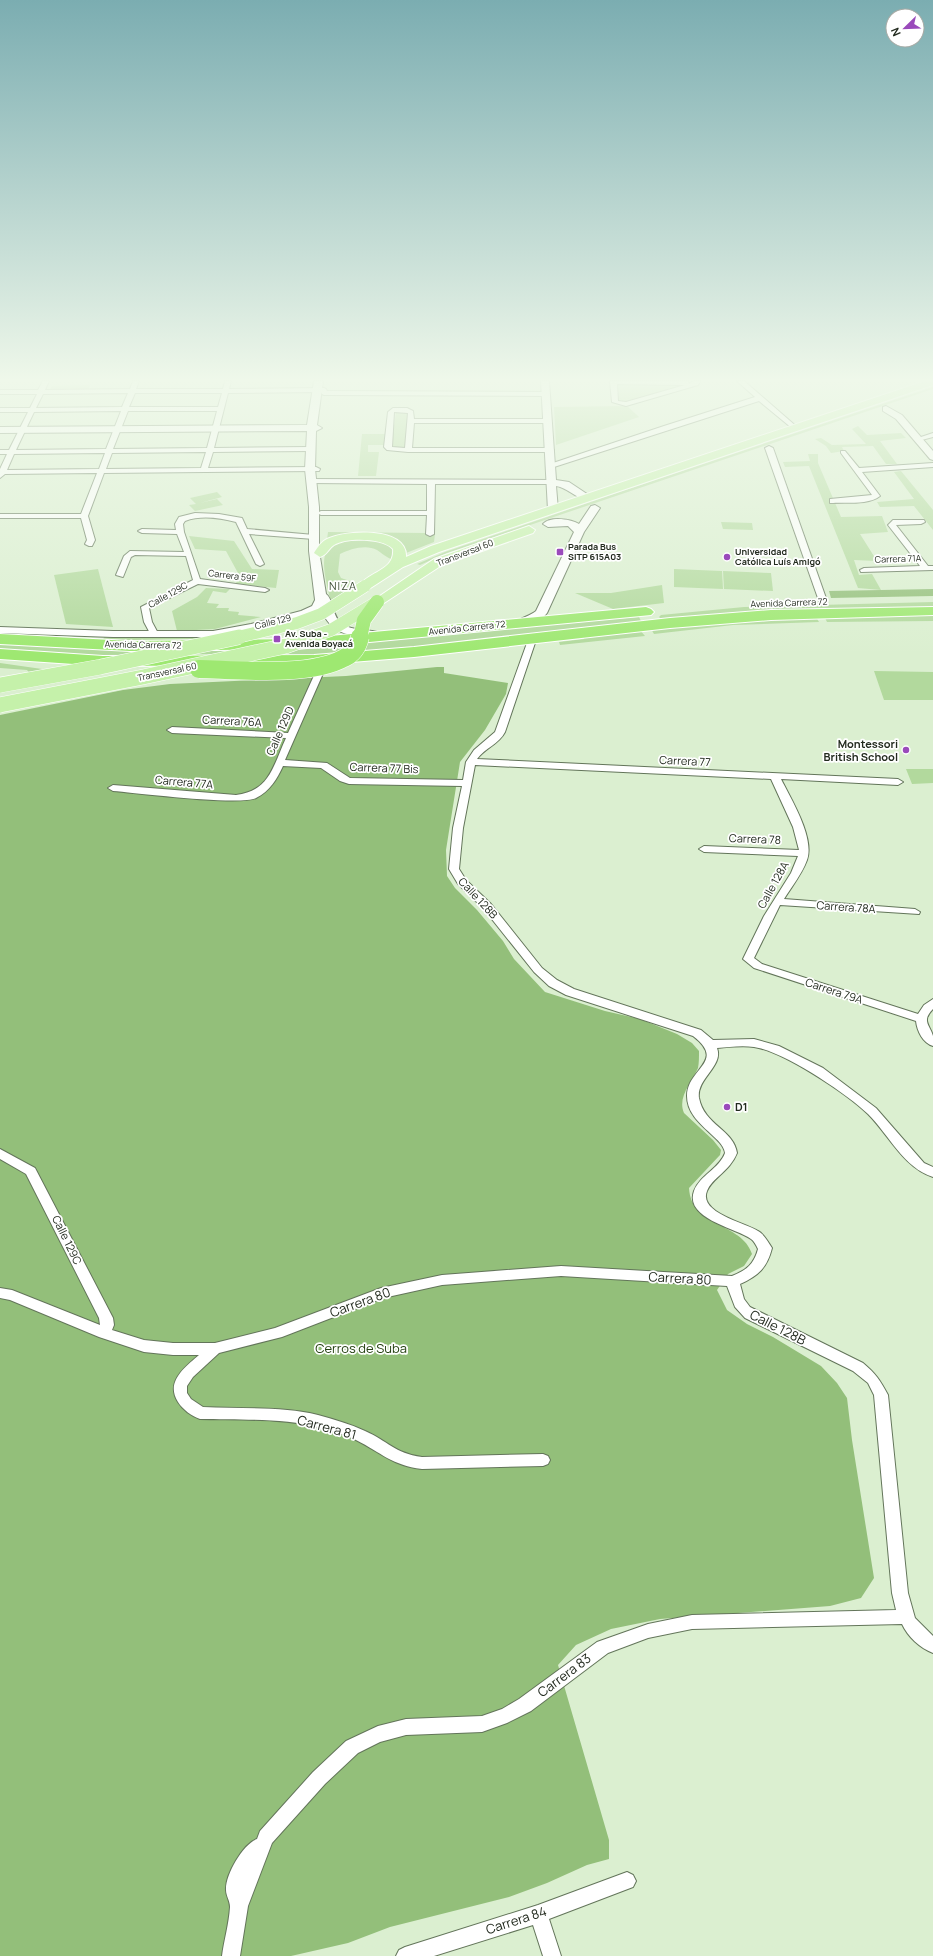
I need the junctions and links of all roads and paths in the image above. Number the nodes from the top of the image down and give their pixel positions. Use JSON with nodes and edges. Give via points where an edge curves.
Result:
{"nodes":[{"id":1,"x":73,"y":472,"type":"edge"},
{"id":2,"x":101,"y":472,"type":"edge"},
{"id":3,"x":313,"y":472,"type":"edge"},
{"id":4,"x":551,"y":472,"type":"edge"},
{"id":5,"x":675,"y":472,"type":"edge"},
{"id":6,"x":778,"y":472,"type":"edge"},
{"id":7,"x":860,"y":472,"type":"edge"},
{"id":8,"x":1,"y":473,"type":"edge"},
{"id":9,"x":314,"y":481,"type":"junction"},
{"id":10,"x":432,"y":481,"type":"junction"},
{"id":11,"x":552,"y":482,"type":"junction"},
{"id":12,"x":833,"y":501,"type":"dead end"},
{"id":13,"x":591,"y":503,"type":"junction"},
{"id":14,"x":606,"y":504,"type":"dead end"},
{"id":15,"x":553,"y":510,"type":"junction"},
{"id":16,"x":321,"y":513,"type":"junction"},
{"id":17,"x":430,"y":513,"type":"junction"},
{"id":18,"x":0,"y":516,"type":"edge"},
{"id":19,"x":84,"y":516,"type":"junction"},
{"id":20,"x":921,"y":522,"type":"dead end"},
{"id":21,"x":548,"y":524,"type":"junction"},
{"id":22,"x":142,"y":531,"type":"dead end"},
{"id":23,"x":245,"y":531,"type":"junction"},
{"id":24,"x":180,"y":532,"type":"junction"},
{"id":25,"x":579,"y":532,"type":"junction"},
{"id":26,"x":430,"y":534,"type":"dead end"},
{"id":27,"x":314,"y":537,"type":"junction"},
{"id":28,"x":89,"y":544,"type":"dead end"},
{"id":29,"x":320,"y":553,"type":"junction"},
{"id":30,"x":189,"y":554,"type":"junction"},
{"id":31,"x":260,"y":564,"type":"dead end"},
{"id":32,"x":929,"y":568,"type":"edge"},
{"id":33,"x":391,"y":569,"type":"junction"},
{"id":34,"x":864,"y":570,"type":"dead end"},
{"id":35,"x":120,"y":575,"type":"dead end"},
{"id":36,"x":197,"y":580,"type":"junction"},
{"id":37,"x":265,"y":590,"type":"dead end"},
{"id":38,"x":382,"y":599,"type":"junction"},
{"id":39,"x":933,"y":599,"type":"edge"},
{"id":40,"x":823,"y":602,"type":"junction"},
{"id":41,"x":933,"y":611,"type":"edge"},
{"id":42,"x":547,"y":616,"type":"junction"},
{"id":43,"x":666,"y":616,"type":"junction"},
{"id":44,"x":290,"y":618,"type":"junction"},
{"id":45,"x":331,"y":621,"type":"junction"},
{"id":46,"x":0,"y":630,"type":"edge"},
{"id":47,"x":0,"y":634,"type":"edge"},
{"id":48,"x":155,"y":635,"type":"junction"},
{"id":49,"x":390,"y":636,"type":"junction"},
{"id":50,"x":242,"y":637,"type":"junction"},
{"id":51,"x":556,"y":637,"type":"junction"},
{"id":52,"x":0,"y":639,"type":"edge"},
{"id":53,"x":531,"y":642,"type":"junction"},
{"id":54,"x":0,"y":654,"type":"edge"},
{"id":55,"x":0,"y":661,"type":"edge"},
{"id":56,"x":321,"y":669,"type":"junction"},
{"id":57,"x":193,"y":671,"type":"junction"},
{"id":58,"x":0,"y":685,"type":"edge"},
{"id":59,"x":0,"y":705,"type":"edge"},
{"id":60,"x":0,"y":710,"type":"edge"},
{"id":61,"x":172,"y":730,"type":"dead end"},
{"id":62,"x":291,"y":736,"type":"junction"},
{"id":63,"x":471,"y":762,"type":"junction"},
{"id":64,"x":279,"y":763,"type":"junction"},
{"id":65,"x":775,"y":778,"type":"junction"},
{"id":66,"x":898,"y":782,"type":"dead end"},
{"id":67,"x":468,"y":783,"type":"junction"},
{"id":68,"x":113,"y":788,"type":"dead end"},
{"id":69,"x":253,"y":796,"type":"joint"},
{"id":70,"x":704,"y":849,"type":"dead end"},
{"id":71,"x":804,"y":853,"type":"junction"},
{"id":72,"x":777,"y":902,"type":"junction"},
{"id":73,"x":915,"y":912,"type":"dead end"},
{"id":74,"x":748,"y":959,"type":"joint"},
{"id":75,"x":933,"y":1004,"type":"edge"},
{"id":76,"x":921,"y":1019,"type":"junction"},
{"id":77,"x":933,"y":1042,"type":"edge"},
{"id":78,"x":711,"y":1044,"type":"junction"},
{"id":79,"x":5,"y":1155,"type":"edge"},
{"id":80,"x":933,"y":1172,"type":"edge"},
{"id":81,"x":733,"y":1281,"type":"junction"},
{"id":82,"x":0,"y":1293,"type":"edge"},
{"id":83,"x":104,"y":1333,"type":"junction"},
{"id":84,"x":215,"y":1349,"type":"junction"},
{"id":85,"x":544,"y":1460,"type":"dead end"},
{"id":86,"x":906,"y":1617,"type":"junction"},
{"id":87,"x":933,"y":1646,"type":"edge"},
{"id":88,"x":266,"y":1837,"type":"junction"},
{"id":89,"x":626,"y":1881,"type":"dead end"},
{"id":90,"x":239,"y":1906,"type":"junction"},
{"id":91,"x":538,"y":1914,"type":"junction"},
{"id":92,"x":231,"y":1956,"type":"edge"},
{"id":93,"x":405,"y":1956,"type":"edge"},
{"id":94,"x":552,"y":1956,"type":"edge"}],
"edges":[{"from":1,"to":8,"type":"street"},
{"from":2,"to":19,"type":"street"},
{"from":3,"to":9,"type":"main road","name":"Calle 129"},
{"from":4,"to":11,"type":"main road"},
{"from":5,"to":13,"type":"main road","name":"Transversal 60"},
{"from":6,"to":40,"type":"street"},
{"from":7,"to":12,"type":"street","via":[[875,497]]},
{"from":9,"to":10,"type":"street"},
{"from":9,"to":16,"type":"main road","name":"Calle 129"},
{"from":9,"to":27,"type":"main road","name":"Calle 129"},
{"from":10,"to":11,"type":"street"},
{"from":10,"to":17,"type":"street"},
{"from":11,"to":13,"type":"main road","via":[[565,484]]},
{"from":11,"to":15,"type":"main road"},
{"from":13,"to":14,"type":"main road","name":"Transversal 60"},
{"from":13,"to":15,"type":"main road","name":"Transversal 60"},
{"from":13,"to":21,"type":"main road","name":"Transversal 60"},
{"from":13,"to":25,"type":"main road"},
{"from":15,"to":33,"type":"main road","name":"Transversal 60","via":[[441,547]]},
{"from":16,"to":17,"type":"street"},
{"from":16,"to":29,"type":"main road","name":"Calle 129"},
{"from":17,"to":26,"type":"street"},
{"from":18,"to":19,"type":"street"},
{"from":19,"to":28,"type":"street","via":[[91,540]]},
{"from":20,"to":32,"type":"street","via":[[892,525]]},
{"from":21,"to":25,"type":"main road","via":[[571,524],[577,527]]},
{"from":21,"to":38,"type":"main road","name":"Transversal 60","via":[[438,562]]},
{"from":22,"to":24,"type":"street"},
{"from":23,"to":24,"type":"street","via":[[237,519],[188,516],[179,524]]},
{"from":23,"to":27,"type":"street"},
{"from":23,"to":31,"type":"street"},
{"from":24,"to":30,"type":"street","name":"Calle 129C"},
{"from":25,"to":42,"type":"main road"},
{"from":27,"to":44,"type":"main road","name":"Calle 129","via":[[320,603],[312,610]]},
{"from":29,"to":33,"type":"main road","via":[[327,544],[337,539],[360,536],[382,538],[393,542],[400,550],[400,556]]},
{"from":29,"to":45,"type":"main road","name":"Calle 129","via":[[325,605]]},
{"from":30,"to":35,"type":"street","via":[[133,553],[128,556]]},
{"from":30,"to":36,"type":"street","name":"Calle 129C"},
{"from":32,"to":34,"type":"street","name":"Carrera 71A"},
{"from":33,"to":50,"type":"main road","name":"Transversal 60","bridge":true,"via":[[321,614]]},
{"from":36,"to":37,"type":"street","name":"Carrera 59F"},
{"from":36,"to":48,"type":"street","name":"Calle 129C","via":[[145,607],[148,622]]},
{"from":38,"to":57,"type":"highway","bridge":true,"via":[[363,622],[356,648],[350,655],[337,662],[294,669]]},
{"from":38,"to":59,"type":"main road","name":"Transversal 60","bridge":true,"via":[[331,630],[286,646]]},
{"from":39,"to":40,"type":"highway","name":"Avenida Carrera 72"},
{"from":40,"to":43,"type":"highway","name":"Avenida Carrera 72","via":[[726,605]]},
{"from":41,"to":43,"type":"highway","name":"Avenida Carrera 72"},
{"from":42,"to":43,"type":"highway","name":"Avenida Carrera 72"},
{"from":42,"to":49,"type":"highway","name":"Avenida Carrera 72","via":[[521,623]]},
{"from":43,"to":51,"type":"highway","name":"Avenida Carrera 72"},
{"from":44,"to":45,"type":"main road","via":[[315,615]]},
{"from":44,"to":48,"type":"main road","name":"Calle 129","via":[[223,633]]},
{"from":45,"to":49,"type":"main road","via":[[350,631]]},
{"from":46,"to":48,"type":"main road","name":"Calle 129"},
{"from":47,"to":50,"type":"highway","bridge":true,"via":[[186,641]]},
{"from":49,"to":52,"type":"highway","name":"Avenida Carrera 72","via":[[297,644],[176,646]]},
{"from":50,"to":58,"type":"main road","name":"Transversal 60","bridge":true},
{"from":51,"to":53,"type":"highway","name":"Avenida Carrera 72"},
{"from":51,"to":54,"type":"highway","name":"Avenida Carrera 72","via":[[383,656],[314,660],[103,661]]},
{"from":53,"to":56,"type":"highway","name":"Avenida Carrera 72","via":[[462,653]]},
{"from":53,"to":63,"type":"street","via":[[498,736],[479,750]]},
{"from":55,"to":57,"type":"highway","name":"Avenida Carrera 72","via":[[53,668],[110,671]]},
{"from":56,"to":57,"type":"highway","name":"Avenida Carrera 72","via":[[288,672]]},
{"from":56,"to":62,"type":"street","name":"Calle 129D"},
{"from":57,"to":60,"type":"highway"},
{"from":61,"to":62,"type":"street","name":"Carrera 76A"},
{"from":62,"to":64,"type":"street","name":"Calle 129D"},
{"from":63,"to":65,"type":"street","name":"Carrera 77"},
{"from":63,"to":67,"type":"street","name":"Calle 128B"},
{"from":64,"to":67,"type":"street","name":"Carrera 77 Bis","via":[[322,765],[349,781]]},
{"from":64,"to":69,"type":"street","name":"Calle 129D","via":[[271,782]]},
{"from":65,"to":66,"type":"street","name":"Carrera 77"},
{"from":65,"to":71,"type":"street","via":[[799,830]]},
{"from":67,"to":78,"type":"street","name":"Calle 128B","via":[[458,828],[454,869],[462,882],[487,906],[538,970],[553,983],[570,992],[697,1033]]},
{"from":68,"to":69,"type":"street","name":"Carrera 77A","via":[[236,798]]},
{"from":70,"to":71,"type":"street","name":"Carrera 78"},
{"from":71,"to":72,"type":"street","name":"Calle 128A","via":[[792,880]]},
{"from":72,"to":73,"type":"street","name":"Carrera 78A"},
{"from":72,"to":74,"type":"street","name":"Calle 128A"},
{"from":74,"to":76,"type":"street","name":"Carrera 79A","via":[[758,966]]},
{"from":75,"to":76,"type":"street","via":[[924,1010]]},
{"from":76,"to":77,"type":"street","via":[[922,1028]]},
{"from":78,"to":80,"type":"street","via":[[754,1043],[775,1049],[819,1072],[872,1112],[920,1166]]},
{"from":78,"to":81,"type":"street","via":[[713,1052],[707,1069],[694,1087],[693,1095],[698,1114],[725,1140],[731,1152],[728,1160],[700,1189],[700,1204],[708,1213],[754,1234],[765,1248],[756,1271]]},
{"from":79,"to":83,"type":"street","name":"Calle 129C","via":[[31,1171],[106,1318]]},
{"from":81,"to":84,"type":"street","name":"Carrera 80","via":[[561,1272],[442,1280],[381,1293],[277,1333]]},
{"from":81,"to":86,"type":"street","name":"Calle 128B","via":[[740,1306],[750,1314],[858,1367],[873,1379],[881,1395],[900,1593]]},
{"from":82,"to":83,"type":"street","name":"Carrera 80","via":[[12,1295]]},
{"from":83,"to":84,"type":"street","name":"Carrera 80","via":[[144,1346]]},
{"from":84,"to":85,"type":"street","name":"Carrera 81","via":[[188,1373],[180,1385],[180,1394],[186,1403],[200,1413],[297,1417],[318,1421],[360,1435],[394,1456],[422,1463]]},
{"from":86,"to":87,"type":"street","name":"Calle 128B","via":[[913,1628]]},
{"from":86,"to":88,"type":"street","name":"Carrera 83","via":[[692,1622],[648,1631],[602,1647],[525,1705],[507,1715],[482,1724],[406,1727],[378,1734],[352,1747],[319,1778]]},
{"from":88,"to":90,"type":"street","name":"Carrera 83"},
{"from":88,"to":90,"type":"street","name":"Carrera 83","via":[[240,1870],[236,1880],[235,1890]]},
{"from":89,"to":91,"type":"street","name":"Carrera 84"},
{"from":90,"to":92,"type":"street"},
{"from":91,"to":93,"type":"street","name":"Carrera 84"},
{"from":91,"to":94,"type":"street"}]}
